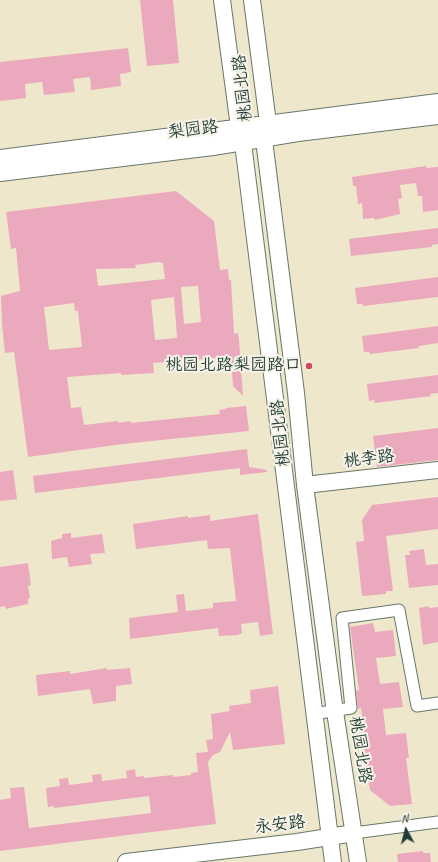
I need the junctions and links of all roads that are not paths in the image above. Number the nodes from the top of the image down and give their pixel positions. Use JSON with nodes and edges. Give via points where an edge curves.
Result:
{"nodes":[{"id":1,"x":222,"y":0,"type":"edge"},
{"id":2,"x":252,"y":0,"type":"edge"},
{"id":3,"x":438,"y":102,"type":"edge"},
{"id":4,"x":438,"y":116,"type":"edge"},
{"id":5,"x":268,"y":123,"type":"junction"},
{"id":6,"x":239,"y":127,"type":"junction"},
{"id":7,"x":264,"y":140,"type":"junction"},
{"id":8,"x":243,"y":143,"type":"junction"},
{"id":9,"x":0,"y":158,"type":"edge"},
{"id":10,"x":0,"y":174,"type":"edge"},
{"id":11,"x":438,"y":470,"type":"edge"},
{"id":12,"x":305,"y":485,"type":"junction"},
{"id":13,"x":438,"y":703,"type":"edge"},
{"id":14,"x":335,"y":710,"type":"junction"},
{"id":15,"x":313,"y":714,"type":"junction"},
{"id":16,"x":438,"y":822,"type":"edge"},
{"id":17,"x":354,"y":833,"type":"junction"},
{"id":18,"x":329,"y":838,"type":"junction"},
{"id":19,"x":126,"y":862,"type":"edge"},
{"id":20,"x":332,"y":862,"type":"edge"},
{"id":21,"x":358,"y":862,"type":"edge"}],
"edges":[{"from":1,"to":6,"type":"main road","name":"桃园北路"},
{"from":2,"to":5,"type":"main road","name":"桃园北路"},
{"from":3,"to":5,"type":"main road","name":"梨园路"},
{"from":4,"to":7,"type":"main road","name":"梨园路","via":[[298,133]]},
{"from":5,"to":6,"type":"main road","name":"梨园路"},
{"from":5,"to":7,"type":"main road","name":"桃园北路"},
{"from":6,"to":8,"type":"main road","name":"桃园北路"},
{"from":6,"to":9,"type":"main road","name":"梨园路"},
{"from":7,"to":8,"type":"main road","name":"梨园路"},
{"from":7,"to":12,"type":"main road","name":"桃园北路"},
{"from":8,"to":10,"type":"main road","name":"梨园路"},
{"from":8,"to":15,"type":"main road","name":"桃园北路"},
{"from":11,"to":12,"type":"main road","name":"桃李路"},
{"from":12,"to":14,"type":"main road","name":"桃园北路"},
{"from":13,"to":14,"type":"street","via":[[417,706],[399,610],[342,618],[351,708]]},
{"from":14,"to":15,"type":"street"},
{"from":14,"to":17,"type":"main road","name":"桃园北路"},
{"from":15,"to":18,"type":"main road","name":"桃园北路"},
{"from":16,"to":17,"type":"street","name":"永安路"},
{"from":17,"to":18,"type":"main road","name":"永安路"},
{"from":17,"to":21,"type":"main road","name":"桃园北路"},
{"from":18,"to":19,"type":"main road","name":"永安路"},
{"from":18,"to":20,"type":"main road","name":"桃园北路"}]}
